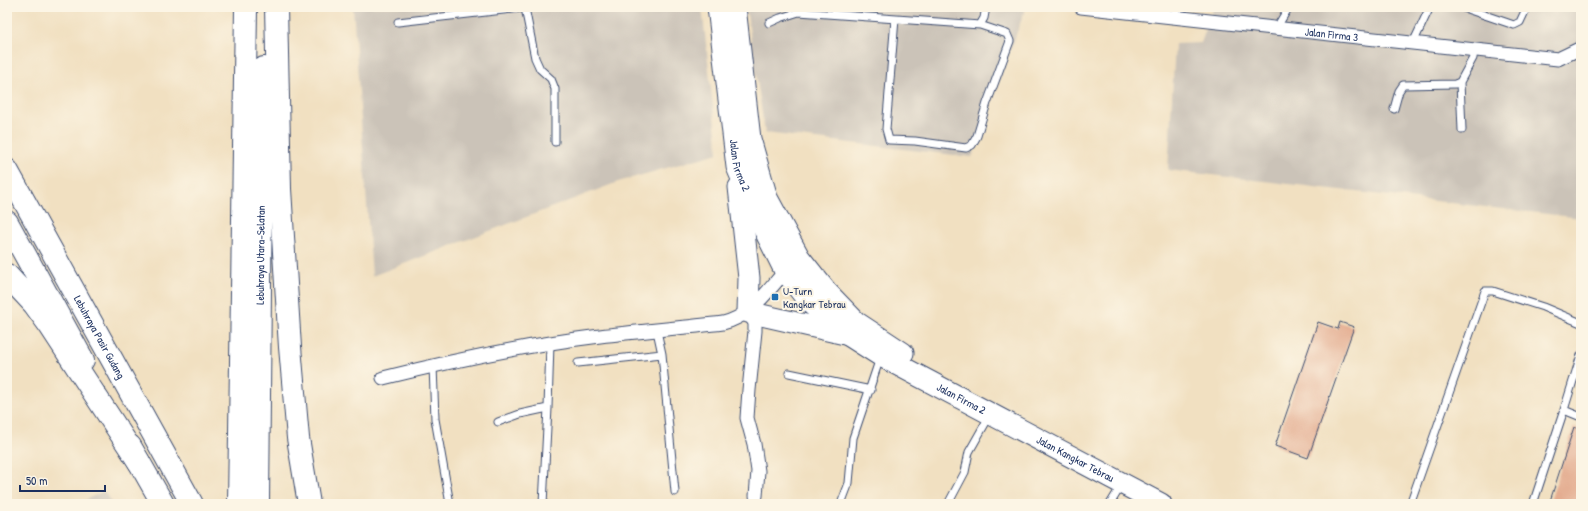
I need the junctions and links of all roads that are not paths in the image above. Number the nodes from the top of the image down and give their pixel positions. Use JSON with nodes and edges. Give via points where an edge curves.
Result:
{"nodes":[{"id":1,"x":246,"y":7,"type":"edge"},
{"id":2,"x":265,"y":7,"type":"edge"},
{"id":3,"x":276,"y":7,"type":"edge"},
{"id":4,"x":528,"y":7,"type":"edge"},
{"id":5,"x":718,"y":7,"type":"edge"},
{"id":6,"x":735,"y":7,"type":"edge"},
{"id":7,"x":986,"y":7,"type":"edge"},
{"id":8,"x":1081,"y":7,"type":"edge"},
{"id":9,"x":1289,"y":7,"type":"edge"},
{"id":10,"x":1430,"y":7,"type":"edge"},
{"id":11,"x":1461,"y":7,"type":"edge"},
{"id":12,"x":1527,"y":7,"type":"edge"},
{"id":13,"x":895,"y":19,"type":"junction"},
{"id":14,"x":398,"y":22,"type":"dead end"},
{"id":15,"x":769,"y":23,"type":"dead end"},
{"id":16,"x":980,"y":25,"type":"junction"},
{"id":17,"x":1277,"y":27,"type":"junction"},
{"id":18,"x":1413,"y":43,"type":"junction"},
{"id":19,"x":1581,"y":48,"type":"edge"},
{"id":20,"x":1474,"y":50,"type":"junction"},
{"id":21,"x":1460,"y":82,"type":"junction"},
{"id":22,"x":1394,"y":109,"type":"dead end"},
{"id":23,"x":1462,"y":130,"type":"dead end"},
{"id":24,"x":555,"y":142,"type":"dead end"},
{"id":25,"x":737,"y":167,"type":"junction"},
{"id":26,"x":7,"y":170,"type":"edge"},
{"id":27,"x":7,"y":222,"type":"edge"},
{"id":28,"x":792,"y":264,"type":"junction"},
{"id":29,"x":7,"y":275,"type":"edge"},
{"id":30,"x":748,"y":312,"type":"junction"},
{"id":31,"x":1581,"y":323,"type":"edge"},
{"id":32,"x":657,"y":331,"type":"junction"},
{"id":33,"x":848,"y":335,"type":"junction"},
{"id":34,"x":550,"y":344,"type":"junction"},
{"id":35,"x":884,"y":349,"type":"junction"},
{"id":36,"x":662,"y":354,"type":"junction"},
{"id":37,"x":1581,"y":355,"type":"edge"},
{"id":38,"x":578,"y":363,"type":"dead end"},
{"id":39,"x":433,"y":366,"type":"junction"},
{"id":40,"x":789,"y":373,"type":"dead end"},
{"id":41,"x":383,"y":378,"type":"dead end"},
{"id":42,"x":871,"y":390,"type":"junction"},
{"id":43,"x":548,"y":408,"type":"junction"},
{"id":44,"x":1564,"y":410,"type":"junction"},
{"id":45,"x":991,"y":413,"type":"junction"},
{"id":46,"x":1581,"y":418,"type":"edge"},
{"id":47,"x":498,"y":422,"type":"dead end"},
{"id":48,"x":139,"y":462,"type":"junction"},
{"id":49,"x":1123,"y":484,"type":"junction"},
{"id":50,"x":675,"y":492,"type":"dead end"},
{"id":51,"x":756,"y":496,"type":"dead end"},
{"id":52,"x":163,"y":504,"type":"edge"},
{"id":53,"x":192,"y":504,"type":"edge"},
{"id":54,"x":246,"y":504,"type":"edge"},
{"id":55,"x":309,"y":504,"type":"edge"},
{"id":56,"x":450,"y":504,"type":"edge"},
{"id":57,"x":543,"y":504,"type":"edge"},
{"id":58,"x":841,"y":504,"type":"edge"},
{"id":59,"x":948,"y":504,"type":"edge"},
{"id":60,"x":1110,"y":504,"type":"edge"},
{"id":61,"x":1161,"y":504,"type":"edge"},
{"id":62,"x":1410,"y":504,"type":"edge"},
{"id":63,"x":1533,"y":504,"type":"edge"}],
"edges":[{"from":1,"to":54,"type":"highway","name":"Lebuhraya Utara–Selatan"},
{"from":2,"to":54,"type":"highway","name":"Lebuhraya Utara–Selatan","via":[[261,171]]},
{"from":3,"to":55,"type":"highway","via":[[280,189],[290,347],[298,438]]},
{"from":4,"to":14,"type":"lane"},
{"from":4,"to":24,"type":"lane","via":[[535,58],[540,69],[551,79],[556,89]]},
{"from":5,"to":25,"type":"main road","name":"Jalan Firma 2"},
{"from":6,"to":28,"type":"main road","name":"Jalan Firma 2","via":[[750,139],[767,198]]},
{"from":7,"to":16,"type":"lane"},
{"from":8,"to":17,"type":"street","name":"Jalan Firma 3"},
{"from":9,"to":17,"type":"lane"},
{"from":10,"to":18,"type":"lane"},
{"from":11,"to":12,"type":"lane","via":[[1514,24],[1520,22]]},
{"from":13,"to":15,"type":"lane","via":[[799,12]]},
{"from":13,"to":16,"type":"lane"},
{"from":13,"to":16,"type":"lane","via":[[887,137],[889,140],[966,148],[972,145],[977,136],[1010,41],[1007,34]]},
{"from":17,"to":18,"type":"street","name":"Jalan Firma 3"},
{"from":18,"to":20,"type":"street","name":"Jalan Firma 3"},
{"from":19,"to":20,"type":"street","name":"Jalan Firma 3","via":[[1558,59]]},
{"from":20,"to":21,"type":"lane","via":[[1473,58]]},
{"from":21,"to":22,"type":"lane","via":[[1404,85],[1399,91]]},
{"from":21,"to":23,"type":"lane"},
{"from":25,"to":28,"type":"main road","name":"Jalan Firma 2","via":[[761,222]]},
{"from":25,"to":30,"type":"main road","via":[[749,278]]},
{"from":26,"to":53,"type":"highway","name":"Lebuhraya Pasir Gudang"},
{"from":27,"to":48,"type":"highway"},
{"from":28,"to":30,"type":"street"},
{"from":28,"to":33,"type":"main road","name":"Jalan Firma 2","via":[[809,302]]},
{"from":28,"to":35,"type":"main road","name":"Jalan Firma 2","via":[[826,291]]},
{"from":29,"to":48,"type":"highway","via":[[50,326]]},
{"from":30,"to":32,"type":"street","via":[[734,321]]},
{"from":30,"to":33,"type":"main road"},
{"from":30,"to":51,"type":"street","via":[[755,323],[747,418],[758,471]]},
{"from":31,"to":62,"type":"lane","via":[[1543,307],[1493,291],[1485,291]]},
{"from":32,"to":34,"type":"street"},
{"from":32,"to":36,"type":"lane"},
{"from":33,"to":35,"type":"main road","name":"Jalan Firma 2"},
{"from":34,"to":39,"type":"street"},
{"from":34,"to":43,"type":"lane"},
{"from":35,"to":42,"type":"lane"},
{"from":35,"to":45,"type":"main road","name":"Jalan Firma 2"},
{"from":36,"to":38,"type":"lane"},
{"from":36,"to":50,"type":"lane"},
{"from":37,"to":44,"type":"lane"},
{"from":39,"to":41,"type":"street"},
{"from":39,"to":56,"type":"lane","via":[[435,419]]},
{"from":40,"to":42,"type":"lane"},
{"from":42,"to":58,"type":"lane","via":[[853,438],[849,483]]},
{"from":43,"to":47,"type":"lane"},
{"from":43,"to":57,"type":"lane"},
{"from":44,"to":46,"type":"lane"},
{"from":44,"to":63,"type":"lane"},
{"from":45,"to":49,"type":"main road","name":"Jalan Kangkar Tebrau"},
{"from":45,"to":59,"type":"lane","via":[[968,452],[965,472]]},
{"from":48,"to":52,"type":"highway"},
{"from":49,"to":60,"type":"lane"},
{"from":49,"to":61,"type":"main road","name":"Jalan Kangkar Tebrau"}]}
